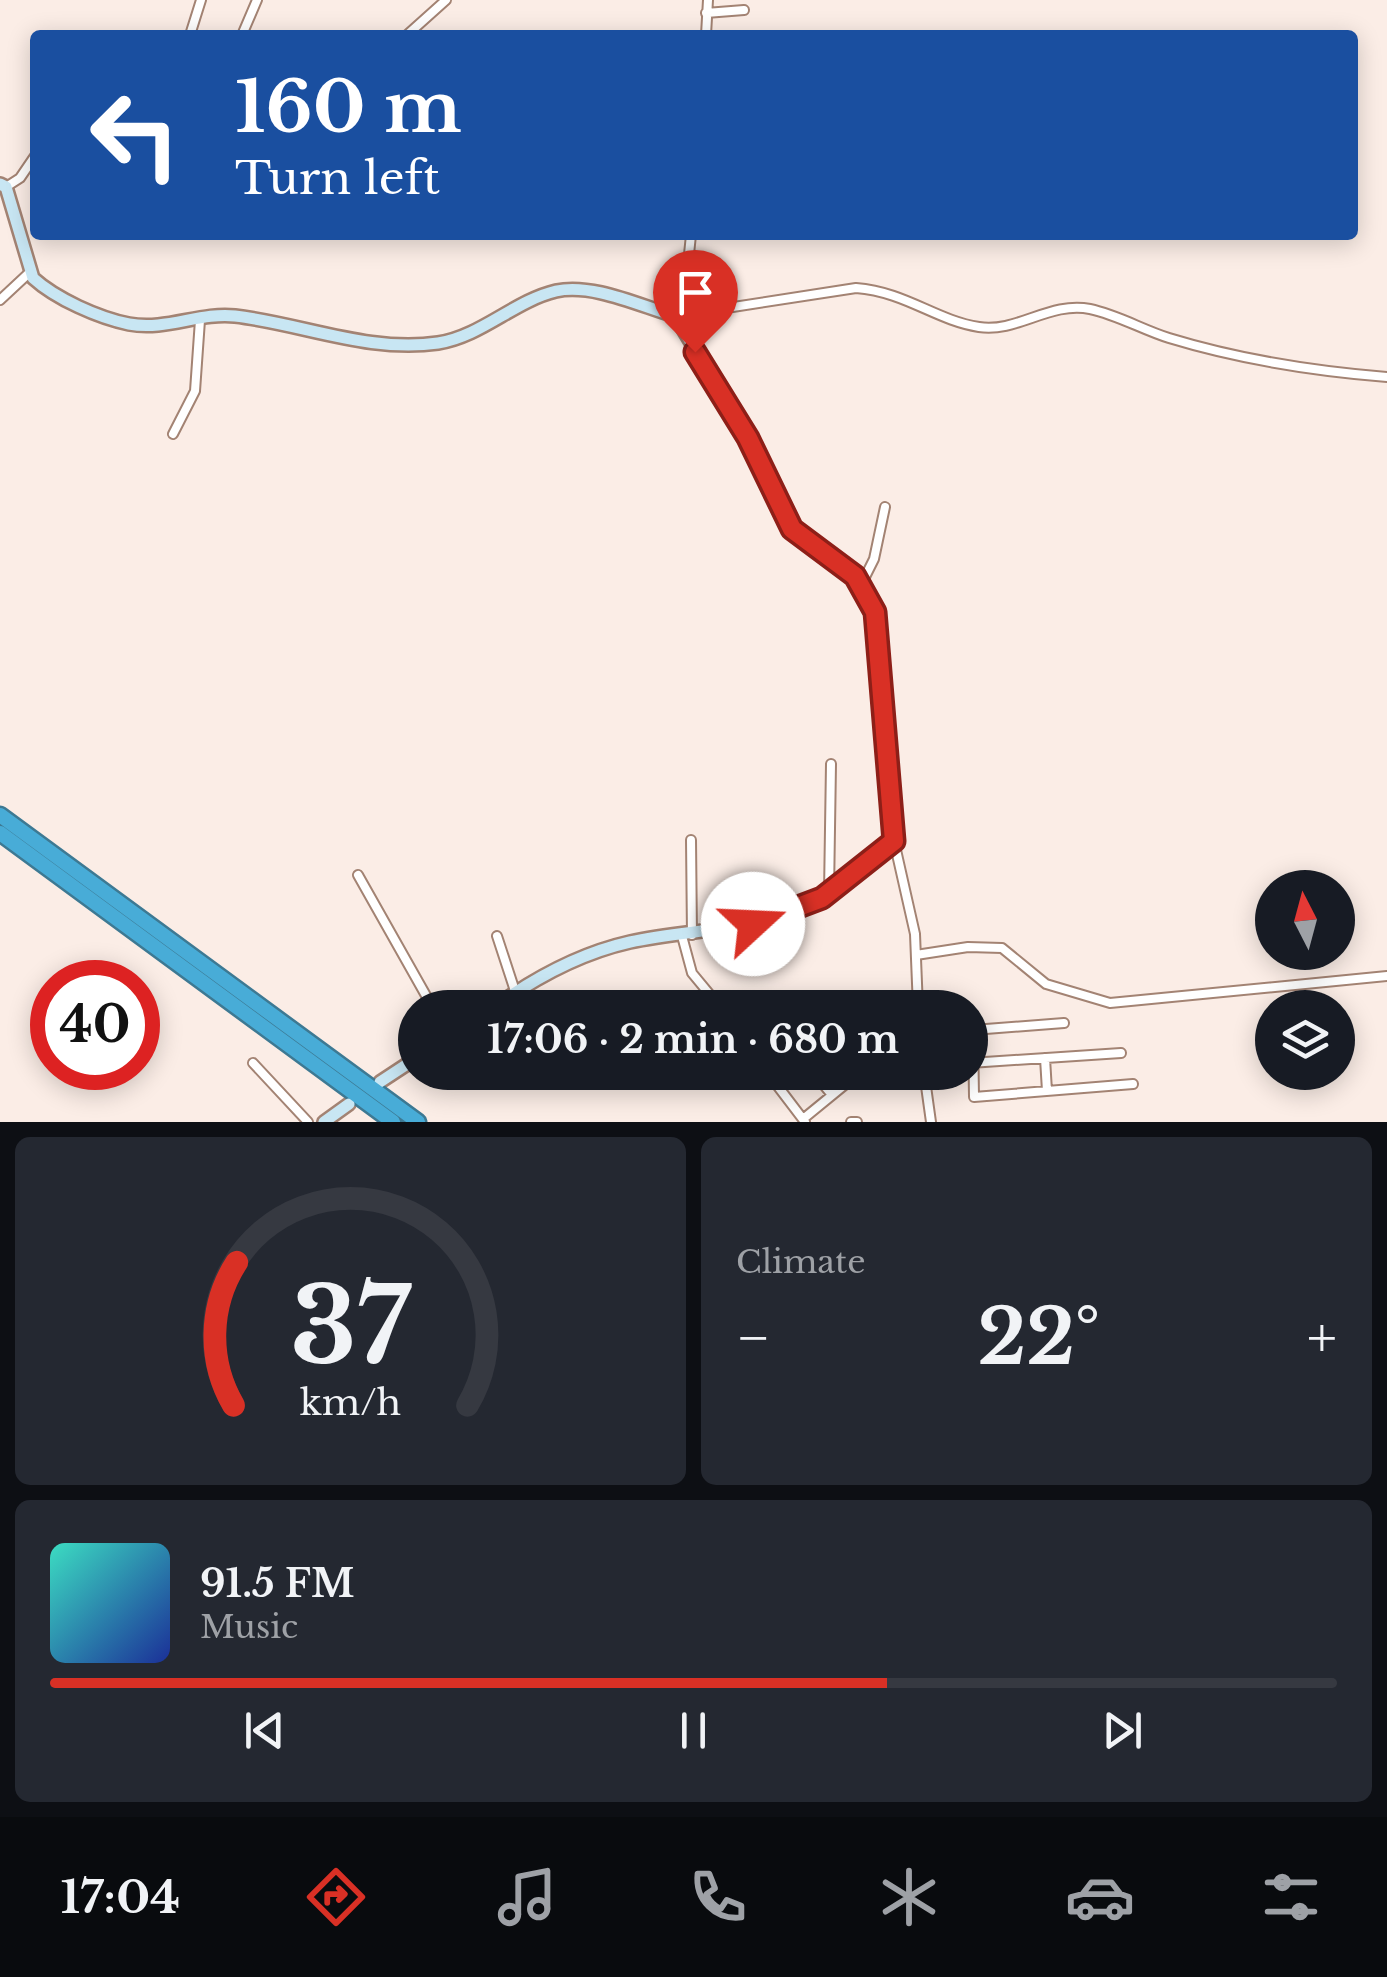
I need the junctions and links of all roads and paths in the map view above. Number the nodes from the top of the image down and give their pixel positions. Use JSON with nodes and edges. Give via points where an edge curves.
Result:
{"nodes":[{"id":1,"x":201,"y":0,"type":"edge"},
{"id":2,"x":257,"y":0,"type":"edge"},
{"id":3,"x":446,"y":0,"type":"edge"},
{"id":4,"x":708,"y":0,"type":"edge"},
{"id":5,"x":744,"y":10,"type":"dead end"},
{"id":6,"x":706,"y":13,"type":"junction"},
{"id":7,"x":192,"y":30,"type":"edge"},
{"id":8,"x":244,"y":30,"type":"edge"},
{"id":9,"x":412,"y":30,"type":"edge"},
{"id":10,"x":706,"y":30,"type":"edge"},
{"id":11,"x":30,"y":163,"type":"edge"},
{"id":12,"x":3,"y":186,"type":"edge"},
{"id":13,"x":690,"y":240,"type":"edge"},
{"id":14,"x":29,"y":273,"type":"junction"},
{"id":15,"x":0,"y":300,"type":"edge"},
{"id":16,"x":679,"y":314,"type":"junction"},
{"id":17,"x":200,"y":320,"type":"junction"},
{"id":18,"x":1387,"y":377,"type":"edge"},
{"id":19,"x":173,"y":434,"type":"dead end"},
{"id":20,"x":885,"y":507,"type":"dead end"},
{"id":21,"x":862,"y":584,"type":"junction"},
{"id":22,"x":831,"y":764,"type":"dead end"},
{"id":23,"x":0,"y":816,"type":"edge"},
{"id":24,"x":0,"y":833,"type":"edge"},
{"id":25,"x":692,"y":840,"type":"dead end"},
{"id":26,"x":894,"y":841,"type":"junction"},
{"id":27,"x":358,"y":875,"type":"dead end"},
{"id":28,"x":830,"y":892,"type":"junction"},
{"id":29,"x":687,"y":935,"type":"junction"},
{"id":30,"x":497,"y":936,"type":"dead end"},
{"id":31,"x":916,"y":954,"type":"junction"},
{"id":32,"x":1387,"y":976,"type":"edge"},
{"id":33,"x":423,"y":990,"type":"edge"},
{"id":34,"x":515,"y":990,"type":"edge"},
{"id":35,"x":519,"y":990,"type":"edge"},
{"id":36,"x":706,"y":990,"type":"edge"},
{"id":37,"x":917,"y":990,"type":"edge"},
{"id":38,"x":1064,"y":1023,"type":"dead end"},
{"id":39,"x":988,"y":1028,"type":"edge"},
{"id":40,"x":1120,"y":1053,"type":"dead end"},
{"id":41,"x":1044,"y":1058,"type":"junction"},
{"id":42,"x":988,"y":1061,"type":"edge"},
{"id":43,"x":253,"y":1064,"type":"dead end"},
{"id":44,"x":398,"y":1070,"type":"edge"},
{"id":45,"x":380,"y":1082,"type":"dead end"},
{"id":46,"x":1132,"y":1084,"type":"dead end"},
{"id":47,"x":780,"y":1090,"type":"edge"},
{"id":48,"x":827,"y":1090,"type":"edge"},
{"id":49,"x":839,"y":1090,"type":"edge"},
{"id":50,"x":927,"y":1090,"type":"edge"},
{"id":51,"x":973,"y":1090,"type":"edge"},
{"id":52,"x":1047,"y":1091,"type":"junction"},
{"id":53,"x":832,"y":1096,"type":"junction"},
{"id":54,"x":348,"y":1104,"type":"dead end"},
{"id":55,"x":804,"y":1121,"type":"edge"},
{"id":56,"x":308,"y":1122,"type":"edge"},
{"id":57,"x":324,"y":1122,"type":"edge"},
{"id":58,"x":393,"y":1122,"type":"edge"},
{"id":59,"x":418,"y":1122,"type":"edge"},
{"id":60,"x":931,"y":1122,"type":"edge"}],
"edges":[{"from":1,"to":7,"type":"street"},
{"from":2,"to":8,"type":"street"},
{"from":3,"to":9,"type":"street"},
{"from":4,"to":6,"type":"street"},
{"from":5,"to":6,"type":"street"},
{"from":6,"to":10,"type":"street"},
{"from":11,"to":12,"type":"street"},
{"from":12,"to":14,"type":"street"},
{"from":13,"to":16,"type":"street"},
{"from":14,"to":15,"type":"street"},
{"from":14,"to":17,"type":"street","via":[[54,293],[122,322]]},
{"from":16,"to":17,"type":"street","via":[[579,290],[539,298],[476,332],[436,343],[344,339],[229,316]]},
{"from":16,"to":18,"type":"street","via":[[856,288],[910,298],[976,326],[1072,307],[1284,366]]},
{"from":16,"to":21,"type":"street","via":[[792,529]]},
{"from":17,"to":19,"type":"street","via":[[195,392]]},
{"from":20,"to":21,"type":"street"},
{"from":21,"to":26,"type":"street","via":[[879,634]]},
{"from":22,"to":28,"type":"street"},
{"from":23,"to":59,"type":"highway"},
{"from":24,"to":58,"type":"highway"},
{"from":25,"to":29,"type":"street"},
{"from":26,"to":28,"type":"street"},
{"from":26,"to":31,"type":"street"},
{"from":27,"to":33,"type":"street"},
{"from":28,"to":29,"type":"street","via":[[747,926]]},
{"from":29,"to":35,"type":"street","via":[[614,947]]},
{"from":29,"to":36,"type":"street","via":[[692,974]]},
{"from":30,"to":34,"type":"street"},
{"from":31,"to":32,"type":"street","via":[[1002,948],[1058,990],[1110,1003]]},
{"from":31,"to":37,"type":"street"},
{"from":38,"to":39,"type":"street"},
{"from":40,"to":41,"type":"street"},
{"from":41,"to":42,"type":"street"},
{"from":41,"to":52,"type":"street"},
{"from":43,"to":56,"type":"street"},
{"from":44,"to":45,"type":"street"},
{"from":46,"to":52,"type":"street"},
{"from":47,"to":55,"type":"street"},
{"from":48,"to":53,"type":"street"},
{"from":49,"to":53,"type":"street"},
{"from":50,"to":60,"type":"street"},
{"from":51,"to":52,"type":"street","via":[[974,1097]]},
{"from":53,"to":55,"type":"street"},
{"from":54,"to":57,"type":"street"}]}
